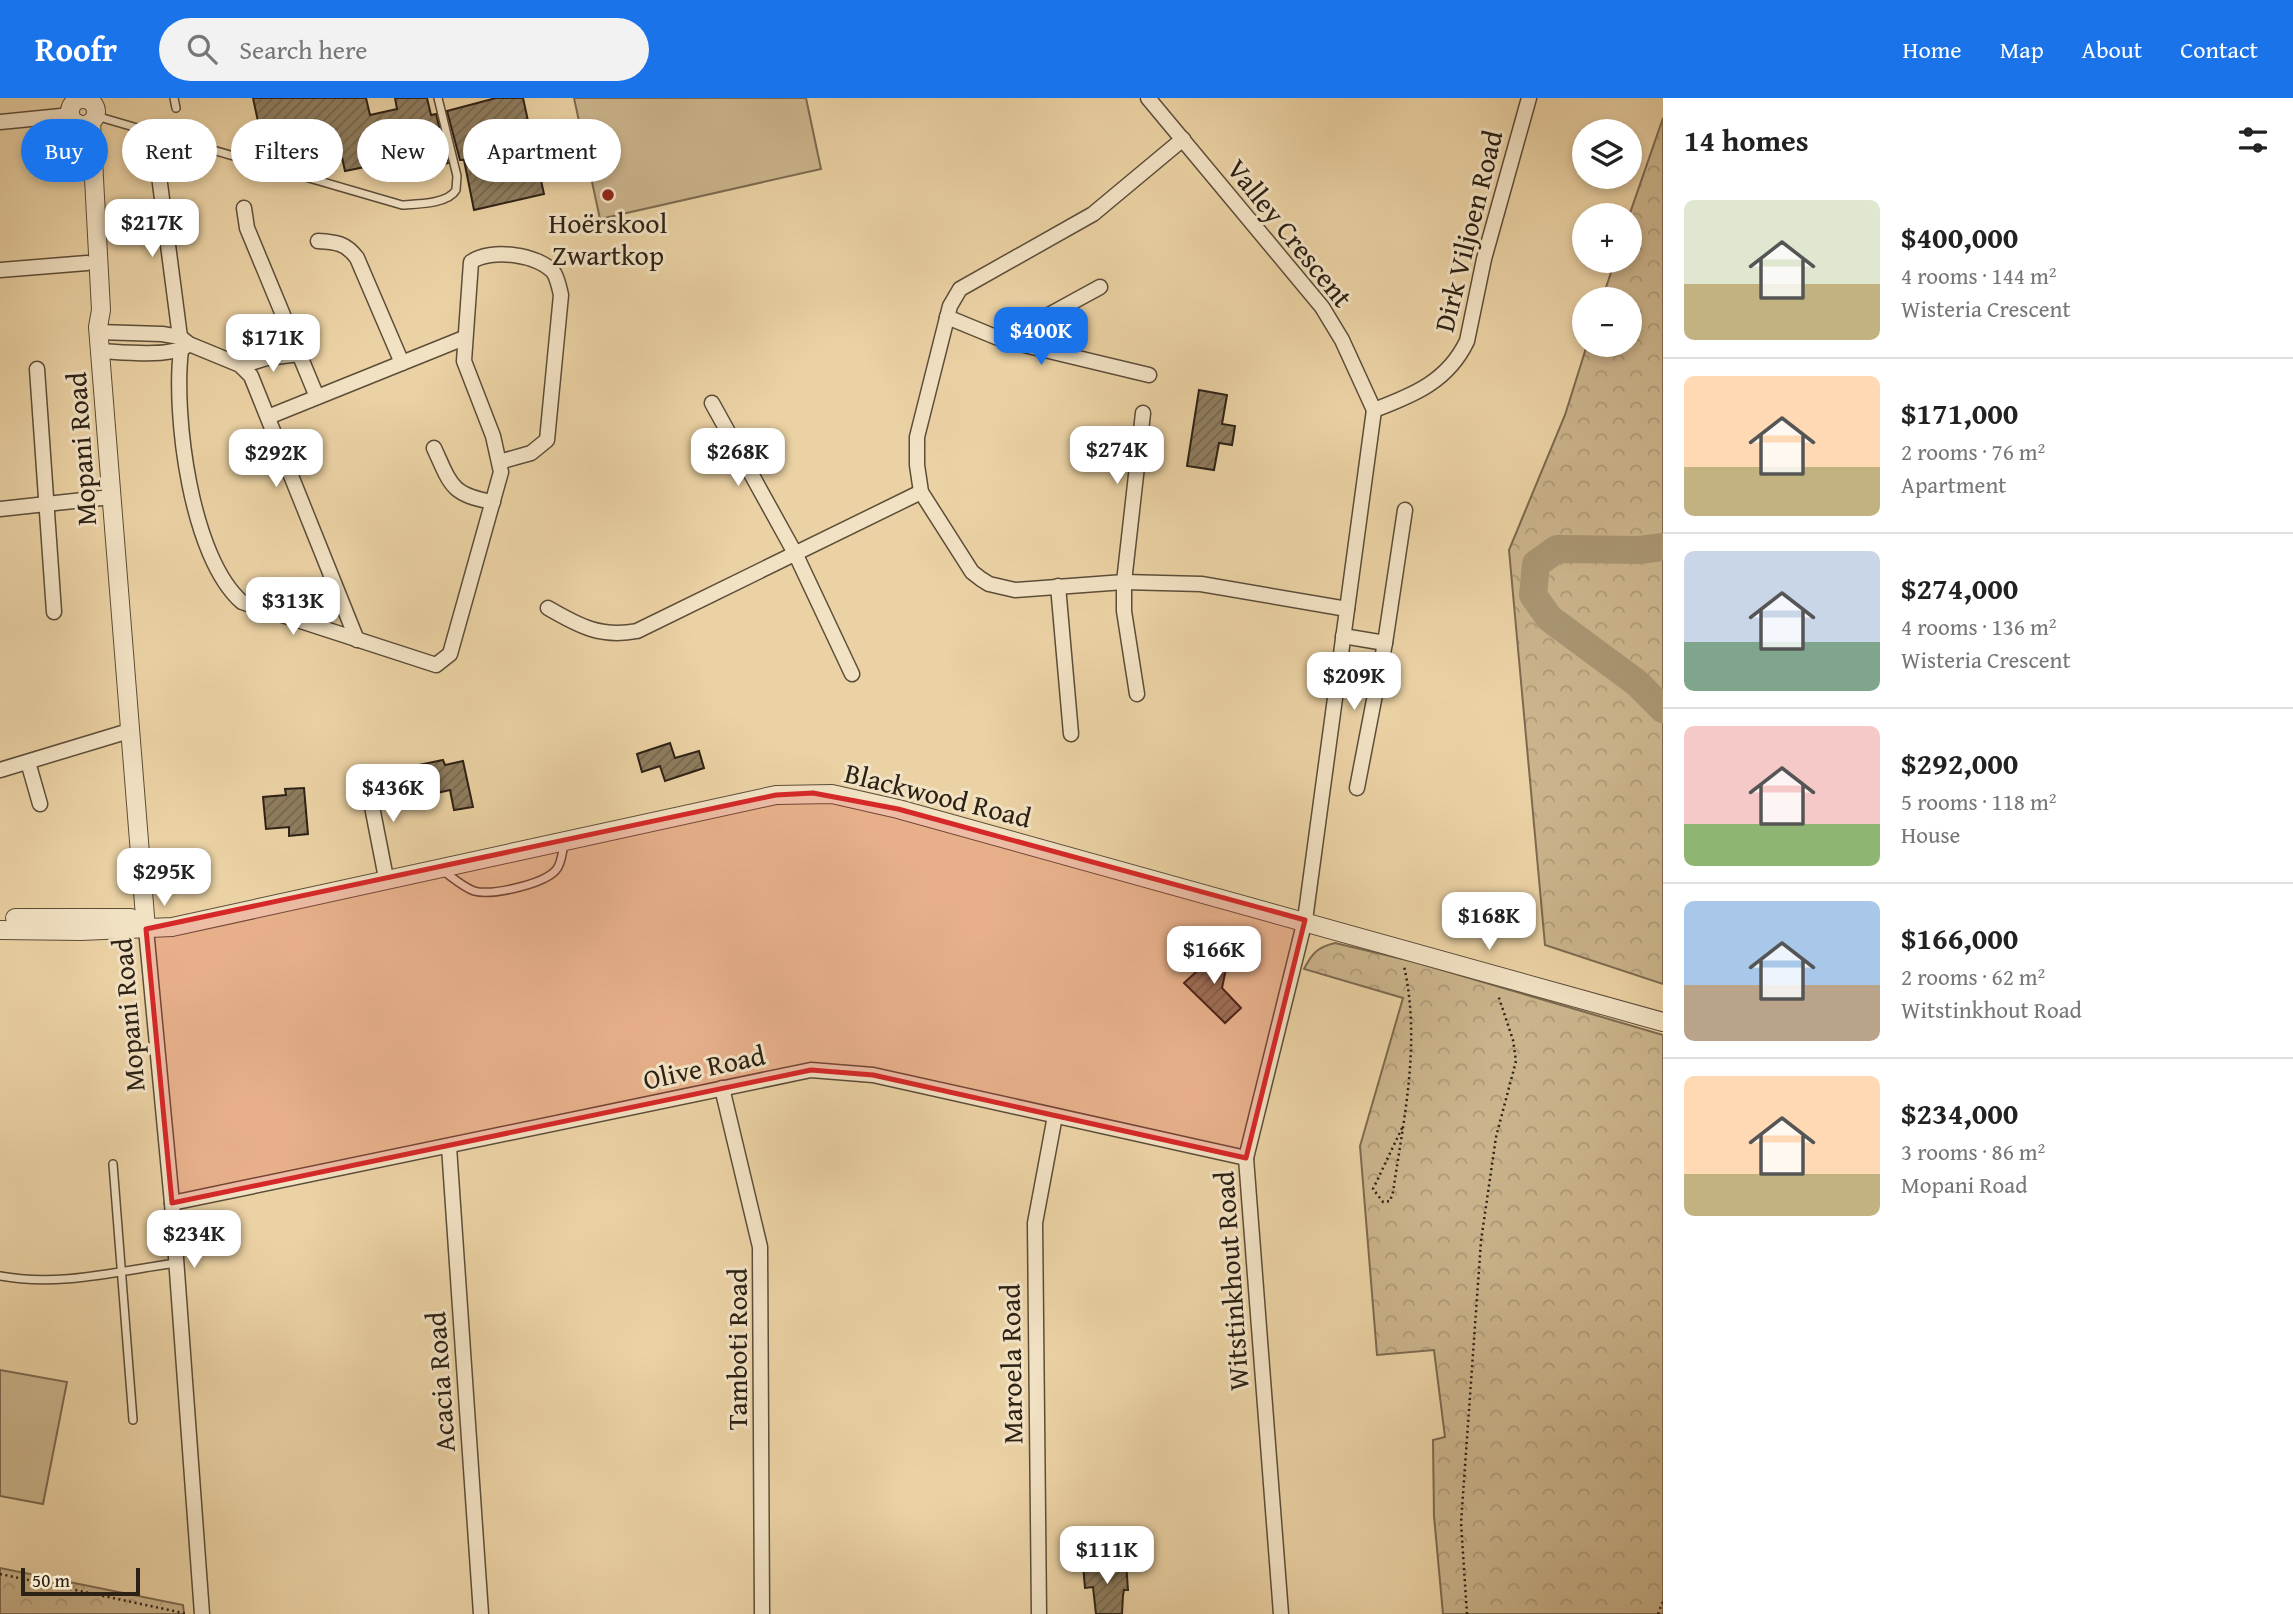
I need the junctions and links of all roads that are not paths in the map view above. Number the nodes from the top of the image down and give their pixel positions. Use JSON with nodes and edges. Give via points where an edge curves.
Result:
{"nodes":[{"id":1,"x":174,"y":98,"type":"edge"},
{"id":2,"x":438,"y":98,"type":"edge"},
{"id":3,"x":1149,"y":98,"type":"edge"},
{"id":4,"x":1527,"y":99,"type":"edge"},
{"id":5,"x":176,"y":108,"type":"dead end"},
{"id":6,"x":84,"y":110,"type":"edge"},
{"id":7,"x":0,"y":122,"type":"edge"},
{"id":8,"x":1183,"y":139,"type":"junction"},
{"id":9,"x":160,"y":182,"type":"edge"},
{"id":10,"x":244,"y":208,"type":"dead end"},
{"id":11,"x":318,"y":241,"type":"dead end"},
{"id":12,"x":87,"y":263,"type":"junction"},
{"id":13,"x":0,"y":270,"type":"edge"},
{"id":14,"x":1100,"y":287,"type":"dead end"},
{"id":15,"x":947,"y":317,"type":"junction"},
{"id":16,"x":98,"y":330,"type":"junction"},
{"id":17,"x":464,"y":338,"type":"junction"},
{"id":18,"x":1003,"y":340,"type":"junction"},
{"id":19,"x":183,"y":344,"type":"junction"},
{"id":20,"x":100,"y":351,"type":"junction"},
{"id":21,"x":299,"y":354,"type":"junction"},
{"id":22,"x":402,"y":363,"type":"junction"},
{"id":23,"x":241,"y":366,"type":"junction"},
{"id":24,"x":37,"y":369,"type":"dead end"},
{"id":25,"x":1149,"y":376,"type":"dead end"},
{"id":26,"x":317,"y":397,"type":"junction"},
{"id":27,"x":712,"y":403,"type":"dead end"},
{"id":28,"x":1374,"y":410,"type":"junction"},
{"id":29,"x":1143,"y":413,"type":"dead end"},
{"id":30,"x":268,"y":416,"type":"junction"},
{"id":31,"x":434,"y":448,"type":"dead end"},
{"id":32,"x":499,"y":462,"type":"junction"},
{"id":33,"x":921,"y":492,"type":"junction"},
{"id":34,"x":111,"y":497,"type":"junction"},
{"id":35,"x":493,"y":502,"type":"junction"},
{"id":36,"x":47,"y":504,"type":"junction"},
{"id":37,"x":0,"y":509,"type":"edge"},
{"id":38,"x":1405,"y":510,"type":"dead end"},
{"id":39,"x":796,"y":555,"type":"junction"},
{"id":40,"x":1124,"y":582,"type":"junction"},
{"id":41,"x":1058,"y":586,"type":"junction"},
{"id":42,"x":548,"y":608,"type":"dead end"},
{"id":43,"x":1347,"y":609,"type":"junction"},
{"id":44,"x":54,"y":612,"type":"dead end"},
{"id":45,"x":1343,"y":636,"type":"junction"},
{"id":46,"x":357,"y":640,"type":"junction"},
{"id":47,"x":1385,"y":643,"type":"junction"},
{"id":48,"x":852,"y":674,"type":"dead end"},
{"id":49,"x":1136,"y":694,"type":"dead end"},
{"id":50,"x":129,"y":731,"type":"junction"},
{"id":51,"x":1071,"y":734,"type":"dead end"},
{"id":52,"x":28,"y":762,"type":"junction"},
{"id":53,"x":0,"y":770,"type":"edge"},
{"id":54,"x":366,"y":776,"type":"dead end"},
{"id":55,"x":1357,"y":788,"type":"dead end"},
{"id":56,"x":40,"y":804,"type":"dead end"},
{"id":57,"x":565,"y":840,"type":"junction"},
{"id":58,"x":439,"y":868,"type":"junction"},
{"id":59,"x":386,"y":878,"type":"junction"},
{"id":60,"x":0,"y":918,"type":"edge"},
{"id":61,"x":1305,"y":920,"type":"junction"},
{"id":62,"x":146,"y":923,"type":"junction"},
{"id":63,"x":0,"y":930,"type":"edge"},
{"id":64,"x":1663,"y":1021,"type":"edge"},
{"id":65,"x":722,"y":1088,"type":"junction"},
{"id":66,"x":1055,"y":1116,"type":"junction"},
{"id":67,"x":449,"y":1147,"type":"junction"},
{"id":68,"x":1246,"y":1158,"type":"junction"},
{"id":69,"x":113,"y":1164,"type":"dead end"},
{"id":70,"x":172,"y":1203,"type":"junction"},
{"id":71,"x":176,"y":1263,"type":"junction"},
{"id":72,"x":122,"y":1270,"type":"junction"},
{"id":73,"x":0,"y":1276,"type":"edge"},
{"id":74,"x":133,"y":1420,"type":"dead end"},
{"id":75,"x":202,"y":1614,"type":"edge"},
{"id":76,"x":481,"y":1614,"type":"edge"},
{"id":77,"x":762,"y":1614,"type":"edge"},
{"id":78,"x":1039,"y":1614,"type":"edge"},
{"id":79,"x":1281,"y":1614,"type":"edge"}],
"edges":[{"from":1,"to":5,"type":"lane"},
{"from":2,"to":6,"type":"lane","via":[[457,176],[456,190],[447,198],[402,205]]},
{"from":3,"to":8,"type":"street","name":"Valley Crescent"},
{"from":4,"to":28,"type":"street","name":"Dirk Viljoen Road","via":[[1467,341],[1441,378]]},
{"from":6,"to":7,"type":"street"},
{"from":6,"to":12,"type":"street","name":"Mopani Road"},
{"from":6,"to":16,"type":"street","name":"Mopani Road","via":[[101,310]]},
{"from":8,"to":15,"type":"street","via":[[1093,214],[960,289]]},
{"from":8,"to":28,"type":"street","name":"Valley Crescent","via":[[1322,307]]},
{"from":9,"to":19,"type":"street"},
{"from":10,"to":21,"type":"street","via":[[247,228]]},
{"from":11,"to":22,"type":"street","via":[[338,242],[357,258]]},
{"from":12,"to":13,"type":"street"},
{"from":12,"to":16,"type":"street","name":"Mopani Road","via":[[92,316]]},
{"from":14,"to":18,"type":"street"},
{"from":15,"to":18,"type":"street"},
{"from":15,"to":33,"type":"street","via":[[917,437]]},
{"from":16,"to":19,"type":"street","via":[[162,334]]},
{"from":16,"to":20,"type":"street","name":"Mopani Road"},
{"from":17,"to":22,"type":"street"},
{"from":17,"to":32,"type":"street","via":[[464,361]]},
{"from":17,"to":32,"type":"street","via":[[471,262],[493,253],[510,254],[553,272],[561,295],[547,440],[531,453]]},
{"from":18,"to":25,"type":"street"},
{"from":19,"to":20,"type":"street"},
{"from":19,"to":23,"type":"street"},
{"from":19,"to":46,"type":"street","via":[[179,392],[193,506],[207,552],[228,590],[242,602]]},
{"from":20,"to":34,"type":"street","name":"Mopani Road"},
{"from":21,"to":23,"type":"street"},
{"from":21,"to":26,"type":"street"},
{"from":22,"to":26,"type":"street"},
{"from":23,"to":30,"type":"street","via":[[260,393]]},
{"from":24,"to":36,"type":"street"},
{"from":26,"to":30,"type":"street"},
{"from":27,"to":39,"type":"street"},
{"from":28,"to":43,"type":"street","name":"Witstinkhout Road"},
{"from":29,"to":40,"type":"street"},
{"from":30,"to":46,"type":"street"},
{"from":31,"to":35,"type":"street","via":[[452,488],[470,498]]},
{"from":32,"to":35,"type":"street"},
{"from":33,"to":39,"type":"street"},
{"from":33,"to":41,"type":"street","via":[[981,579],[1008,589]]},
{"from":34,"to":36,"type":"street"},
{"from":34,"to":50,"type":"street","name":"Mopani Road"},
{"from":35,"to":46,"type":"street","via":[[458,634],[443,663],[436,665]]},
{"from":36,"to":37,"type":"street"},
{"from":36,"to":44,"type":"street"},
{"from":38,"to":47,"type":"street"},
{"from":39,"to":42,"type":"street","via":[[637,631],[611,635],[592,631]]},
{"from":39,"to":48,"type":"street"},
{"from":40,"to":41,"type":"street"},
{"from":40,"to":43,"type":"street","via":[[1201,584]]},
{"from":40,"to":49,"type":"street"},
{"from":41,"to":51,"type":"street"},
{"from":43,"to":45,"type":"street","name":"Witstinkhout Road"},
{"from":45,"to":47,"type":"street"},
{"from":45,"to":61,"type":"street","name":"Witstinkhout Road"},
{"from":47,"to":55,"type":"street"},
{"from":50,"to":52,"type":"street"},
{"from":50,"to":62,"type":"street","name":"Mopani Road"},
{"from":52,"to":53,"type":"street"},
{"from":52,"to":56,"type":"street"},
{"from":54,"to":59,"type":"street"},
{"from":57,"to":58,"type":"street","name":"Blackwood Road"},
{"from":57,"to":58,"type":"lane","via":[[554,872],[497,891],[474,891]]},
{"from":57,"to":61,"type":"street","name":"Blackwood Road","via":[[776,795],[832,794]]},
{"from":58,"to":59,"type":"street","name":"Blackwood Road"},
{"from":59,"to":62,"type":"street","name":"Blackwood Road","via":[[190,921],[177,917]]},
{"from":60,"to":62,"type":"street","name":"Blackwood Road"},
{"from":61,"to":64,"type":"street","name":"Blackwood Road"},
{"from":61,"to":68,"type":"street","name":"Witstinkhout Road"},
{"from":62,"to":63,"type":"street","name":"Blackwood Road"},
{"from":62,"to":70,"type":"street","name":"Mopani Road"},
{"from":65,"to":66,"type":"street","name":"Olive Road","via":[[811,1070],[836,1070]]},
{"from":65,"to":67,"type":"street","name":"Olive Road"},
{"from":65,"to":77,"type":"street","name":"Tamboti Road","via":[[760,1247]]},
{"from":66,"to":68,"type":"street","name":"Olive Road"},
{"from":66,"to":78,"type":"street","name":"Maroela Road","via":[[1035,1223]]},
{"from":67,"to":70,"type":"street","name":"Olive Road"},
{"from":67,"to":76,"type":"street","name":"Acacia Road"},
{"from":68,"to":79,"type":"street","name":"Witstinkhout Road"},
{"from":69,"to":72,"type":"lane"},
{"from":70,"to":71,"type":"street","name":"Mopani Road"},
{"from":71,"to":72,"type":"lane"},
{"from":71,"to":75,"type":"street","name":"Mopani Road"},
{"from":72,"to":73,"type":"lane","via":[[27,1281]]},
{"from":72,"to":74,"type":"lane"}]}
